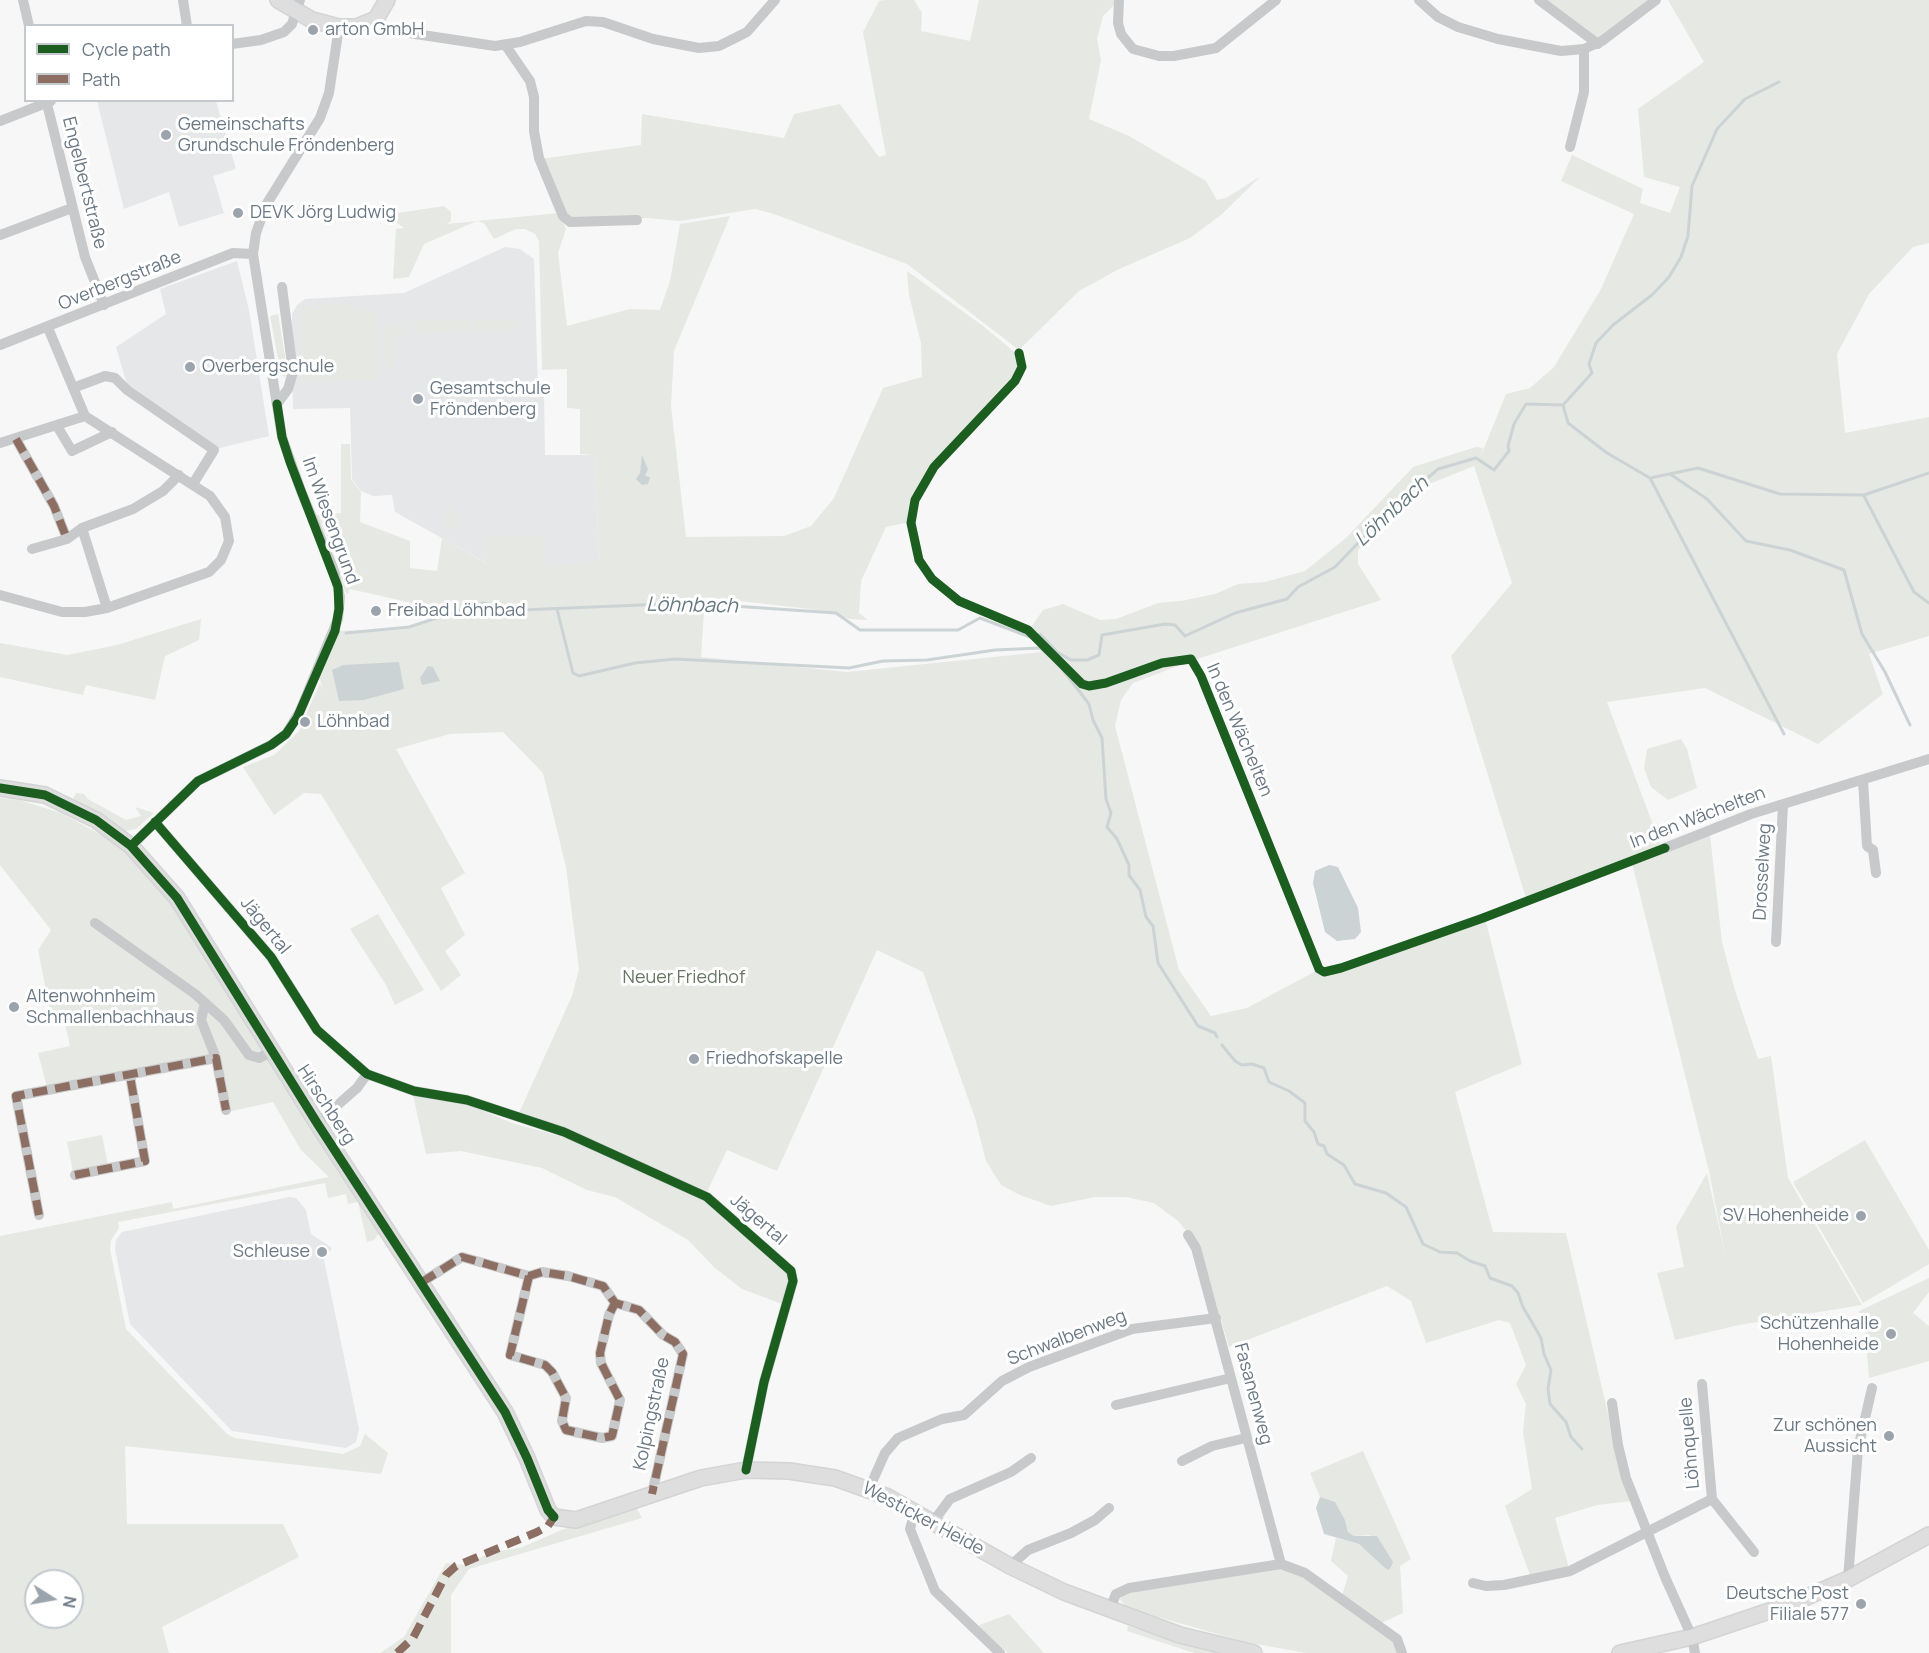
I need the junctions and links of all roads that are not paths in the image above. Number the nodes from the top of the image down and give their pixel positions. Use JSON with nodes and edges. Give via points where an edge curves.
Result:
{"nodes":[{"id":1,"x":23,"y":0,"type":"edge"},
{"id":2,"x":183,"y":0,"type":"edge"},
{"id":3,"x":278,"y":0,"type":"edge"},
{"id":4,"x":387,"y":0,"type":"edge"},
{"id":5,"x":775,"y":0,"type":"edge"},
{"id":6,"x":1119,"y":0,"type":"edge"},
{"id":7,"x":1276,"y":0,"type":"edge"},
{"id":8,"x":1419,"y":0,"type":"edge"},
{"id":9,"x":1539,"y":0,"type":"edge"},
{"id":10,"x":1656,"y":0,"type":"edge"},
{"id":11,"x":299,"y":7,"type":"edge"},
{"id":12,"x":29,"y":24,"type":"edge"},
{"id":13,"x":187,"y":24,"type":"edge"},
{"id":14,"x":369,"y":24,"type":"junction"},
{"id":15,"x":339,"y":27,"type":"junction"},
{"id":16,"x":234,"y":44,"type":"edge"},
{"id":17,"x":1598,"y":44,"type":"junction"},
{"id":18,"x":506,"y":46,"type":"junction"},
{"id":19,"x":1584,"y":49,"type":"junction"},
{"id":20,"x":46,"y":102,"type":"edge"},
{"id":21,"x":48,"y":102,"type":"edge"},
{"id":22,"x":0,"y":121,"type":"edge"},
{"id":23,"x":1570,"y":147,"type":"dead end"},
{"id":24,"x":72,"y":208,"type":"junction"},
{"id":25,"x":637,"y":220,"type":"dead end"},
{"id":26,"x":0,"y":235,"type":"edge"},
{"id":27,"x":253,"y":254,"type":"junction"},
{"id":28,"x":282,"y":287,"type":"dead end"},
{"id":29,"x":104,"y":305,"type":"junction"},
{"id":30,"x":48,"y":327,"type":"junction"},
{"id":31,"x":0,"y":345,"type":"edge"},
{"id":32,"x":73,"y":388,"type":"junction"},
{"id":33,"x":278,"y":404,"type":"junction"},
{"id":34,"x":85,"y":416,"type":"junction"},
{"id":35,"x":57,"y":426,"type":"junction"},
{"id":36,"x":112,"y":432,"type":"junction"},
{"id":37,"x":16,"y":439,"type":"junction"},
{"id":38,"x":0,"y":443,"type":"edge"},
{"id":39,"x":179,"y":475,"type":"junction"},
{"id":40,"x":193,"y":484,"type":"junction"},
{"id":41,"x":82,"y":528,"type":"junction"},
{"id":42,"x":67,"y":539,"type":"junction"},
{"id":43,"x":32,"y":549,"type":"dead end"},
{"id":44,"x":0,"y":595,"type":"edge"},
{"id":45,"x":107,"y":608,"type":"junction"},
{"id":46,"x":1929,"y":759,"type":"edge"},
{"id":47,"x":1863,"y":781,"type":"junction"},
{"id":48,"x":0,"y":788,"type":"edge"},
{"id":49,"x":1783,"y":804,"type":"junction"},
{"id":50,"x":155,"y":822,"type":"junction"},
{"id":51,"x":131,"y":846,"type":"junction"},
{"id":52,"x":1665,"y":848,"type":"dead end"},
{"id":53,"x":1876,"y":873,"type":"dead end"},
{"id":54,"x":95,"y":923,"type":"dead end"},
{"id":55,"x":1776,"y":942,"type":"dead end"},
{"id":56,"x":204,"y":1003,"type":"junction"},
{"id":57,"x":273,"y":1051,"type":"junction"},
{"id":58,"x":216,"y":1058,"type":"junction"},
{"id":59,"x":367,"y":1074,"type":"junction"},
{"id":60,"x":130,"y":1076,"type":"junction"},
{"id":61,"x":226,"y":1110,"type":"dead end"},
{"id":62,"x":317,"y":1123,"type":"junction"},
{"id":63,"x":75,"y":1175,"type":"dead end"},
{"id":64,"x":39,"y":1215,"type":"dead end"},
{"id":65,"x":1188,"y":1235,"type":"dead end"},
{"id":66,"x":529,"y":1276,"type":"junction"},
{"id":67,"x":422,"y":1282,"type":"junction"},
{"id":68,"x":615,"y":1303,"type":"junction"},
{"id":69,"x":1216,"y":1318,"type":"junction"},
{"id":70,"x":1231,"y":1378,"type":"junction"},
{"id":71,"x":1702,"y":1384,"type":"dead end"},
{"id":72,"x":1872,"y":1388,"type":"dead end"},
{"id":73,"x":1612,"y":1403,"type":"dead end"},
{"id":74,"x":1116,"y":1405,"type":"dead end"},
{"id":75,"x":1246,"y":1438,"type":"junction"},
{"id":76,"x":1031,"y":1458,"type":"dead end"},
{"id":77,"x":1182,"y":1461,"type":"dead end"},
{"id":78,"x":746,"y":1470,"type":"junction"},
{"id":79,"x":869,"y":1489,"type":"junction"},
{"id":80,"x":652,"y":1494,"type":"junction"},
{"id":81,"x":1712,"y":1499,"type":"junction"},
{"id":82,"x":1109,"y":1508,"type":"dead end"},
{"id":83,"x":915,"y":1511,"type":"junction"},
{"id":84,"x":554,"y":1517,"type":"joint"},
{"id":85,"x":933,"y":1522,"type":"junction"},
{"id":86,"x":1648,"y":1532,"type":"junction"},
{"id":87,"x":1929,"y":1535,"type":"edge"},
{"id":88,"x":1754,"y":1552,"type":"dead end"},
{"id":89,"x":1281,"y":1564,"type":"junction"},
{"id":90,"x":1010,"y":1566,"type":"junction"},
{"id":91,"x":1848,"y":1578,"type":"junction"},
{"id":92,"x":1473,"y":1583,"type":"dead end"},
{"id":93,"x":1109,"y":1611,"type":"junction"},
{"id":94,"x":1692,"y":1637,"type":"junction"},
{"id":95,"x":1000,"y":1653,"type":"edge"},
{"id":96,"x":1254,"y":1653,"type":"edge"},
{"id":97,"x":1402,"y":1653,"type":"edge"},
{"id":98,"x":1620,"y":1653,"type":"edge"},
{"id":99,"x":1695,"y":1653,"type":"edge"}],
"edges":[{"from":1,"to":12,"type":"street"},
{"from":2,"to":13,"type":"street"},
{"from":3,"to":11,"type":"street"},
{"from":4,"to":14,"type":"street","via":[[376,20]]},
{"from":5,"to":18,"type":"street","via":[[747,32],[719,46],[683,47],[603,22],[586,21]]},
{"from":6,"to":7,"type":"street","via":[[1118,22],[1127,42],[1133,49],[1166,56],[1198,54],[1216,48]]},
{"from":8,"to":19,"type":"street","via":[[1447,23],[1488,36],[1561,51]]},
{"from":9,"to":17,"type":"street"},
{"from":10,"to":17,"type":"street"},
{"from":11,"to":15,"type":"street"},
{"from":11,"to":16,"type":"street","via":[[292,24],[275,37]]},
{"from":14,"to":15,"type":"street"},
{"from":14,"to":18,"type":"street"},
{"from":15,"to":27,"type":"street","via":[[329,93],[320,118],[266,205]]},
{"from":17,"to":19,"type":"street"},
{"from":18,"to":25,"type":"street","via":[[530,81],[539,158],[563,216],[570,222]]},
{"from":19,"to":23,"type":"street","via":[[1584,92]]},
{"from":20,"to":22,"type":"street"},
{"from":21,"to":24,"type":"street","name":"Engelbertstraße"},
{"from":24,"to":26,"type":"street"},
{"from":24,"to":29,"type":"street","name":"Engelbertstraße","via":[[85,257]]},
{"from":27,"to":29,"type":"street","name":"Overbergstraße","via":[[233,253]]},
{"from":27,"to":33,"type":"street","name":"Im Wiesengrund"},
{"from":28,"to":33,"type":"street","via":[[293,372]]},
{"from":29,"to":30,"type":"street","name":"Overbergstraße"},
{"from":30,"to":31,"type":"street","name":"Overbergstraße"},
{"from":30,"to":32,"type":"street"},
{"from":32,"to":34,"type":"street"},
{"from":32,"to":40,"type":"street","via":[[105,376],[115,378],[214,450]]},
{"from":33,"to":50,"type":"street","name":"Im Wiesengrund","via":[[290,462],[338,587],[335,631],[297,718],[286,734],[198,781]]},
{"from":34,"to":35,"type":"street"},
{"from":34,"to":36,"type":"street"},
{"from":35,"to":36,"type":"street","via":[[72,451]]},
{"from":35,"to":37,"type":"street"},
{"from":36,"to":39,"type":"street"},
{"from":37,"to":38,"type":"street"},
{"from":37,"to":42,"type":"street","via":[[54,506]]},
{"from":39,"to":40,"type":"street"},
{"from":39,"to":41,"type":"street","via":[[164,491],[133,509]]},
{"from":40,"to":45,"type":"street","via":[[210,496],[225,517],[229,541],[221,560],[201,576]]},
{"from":41,"to":42,"type":"street"},
{"from":41,"to":45,"type":"street"},
{"from":42,"to":43,"type":"street"},
{"from":44,"to":45,"type":"street","via":[[62,612]]},
{"from":46,"to":47,"type":"street","name":"In den Wächelten"},
{"from":47,"to":49,"type":"street","name":"In den Wächelten"},
{"from":47,"to":53,"type":"street","via":[[1867,846],[1873,850]]},
{"from":48,"to":51,"type":"street","name":"Hirschberg","via":[[45,795],[71,806]]},
{"from":49,"to":52,"type":"street","name":"In den Wächelten"},
{"from":49,"to":55,"type":"street","name":"Drosselweg"},
{"from":50,"to":51,"type":"street","name":"Im Wiesengrund"},
{"from":50,"to":59,"type":"street","name":"Jägertal","via":[[271,957],[317,1030]]},
{"from":51,"to":57,"type":"street","name":"Hirschberg","via":[[177,898]]},
{"from":54,"to":56,"type":"street"},
{"from":56,"to":57,"type":"street","via":[[224,1020],[249,1055],[259,1058]]},
{"from":56,"to":58,"type":"street","via":[[201,1020]]},
{"from":57,"to":62,"type":"street","name":"Hirschberg"},
{"from":58,"to":60,"type":"street"},
{"from":58,"to":61,"type":"street"},
{"from":59,"to":62,"type":"street"},
{"from":59,"to":78,"type":"street","name":"Jägertal","via":[[414,1091],[467,1100],[564,1132],[707,1197],[791,1271],[793,1281],[764,1382]]},
{"from":60,"to":63,"type":"street","via":[[145,1161]]},
{"from":60,"to":64,"type":"street","via":[[16,1096]]},
{"from":62,"to":67,"type":"street","name":"Hirschberg"},
{"from":65,"to":69,"type":"street","name":"Fasanenweg","via":[[1196,1248]]},
{"from":66,"to":67,"type":"street","name":"Kolpingstraße","via":[[462,1257]]},
{"from":66,"to":68,"type":"street","name":"Kolpingstraße","via":[[542,1272],[603,1286]]},
{"from":66,"to":68,"type":"street","via":[[510,1355],[545,1365],[552,1372],[566,1398],[562,1421],[566,1430],[602,1438],[612,1436],[620,1400],[600,1353]]},
{"from":67,"to":84,"type":"street","name":"Hirschberg","via":[[505,1412]]},
{"from":68,"to":80,"type":"street","name":"Kolpingstraße","via":[[639,1310],[683,1354]]},
{"from":69,"to":70,"type":"street","name":"Fasanenweg"},
{"from":69,"to":79,"type":"street","name":"Schwalbenweg","via":[[1132,1329],[1029,1367],[1002,1381],[964,1414],[898,1438],[885,1453]]},
{"from":70,"to":74,"type":"street"},
{"from":70,"to":75,"type":"street","name":"Fasanenweg"},
{"from":71,"to":81,"type":"street","name":"Löhnquelle"},
{"from":72,"to":91,"type":"street","via":[[1858,1449]]},
{"from":73,"to":86,"type":"street","via":[[1626,1478]]},
{"from":75,"to":77,"type":"street","via":[[1212,1446]]},
{"from":75,"to":89,"type":"street","name":"Fasanenweg"},
{"from":76,"to":85,"type":"street","via":[[1011,1472],[950,1499]]},
{"from":78,"to":79,"type":"street","name":"Westicker Heide","via":[[806,1472]]},
{"from":78,"to":80,"type":"street","name":"Westicker Heide","via":[[701,1478]]},
{"from":79,"to":83,"type":"street","name":"Westicker Heide"},
{"from":80,"to":84,"type":"street","name":"Westicker Heide","via":[[576,1520]]},
{"from":81,"to":86,"type":"street","name":"Löhnquelle"},
{"from":81,"to":88,"type":"street","name":"Löhnquelle"},
{"from":82,"to":90,"type":"street","via":[[1071,1533],[1028,1550]]},
{"from":83,"to":85,"type":"street","name":"Westicker Heide"},
{"from":83,"to":95,"type":"street","via":[[910,1529],[935,1591]]},
{"from":85,"to":90,"type":"street","name":"Westicker Heide"},
{"from":86,"to":92,"type":"street","name":"Löhnquelle","via":[[1570,1571],[1504,1584]]},
{"from":86,"to":94,"type":"street"},
{"from":87,"to":91,"type":"street"},
{"from":89,"to":93,"type":"street","via":[[1129,1588],[1116,1594]]},
{"from":89,"to":97,"type":"street","via":[[1305,1573],[1397,1639]]},
{"from":90,"to":93,"type":"street","name":"Westicker Heide"},
{"from":91,"to":94,"type":"street","via":[[1784,1606]]},
{"from":93,"to":96,"type":"street","name":"Westicker Heide","via":[[1180,1635]]},
{"from":94,"to":98,"type":"street"},
{"from":94,"to":99,"type":"street"}]}
